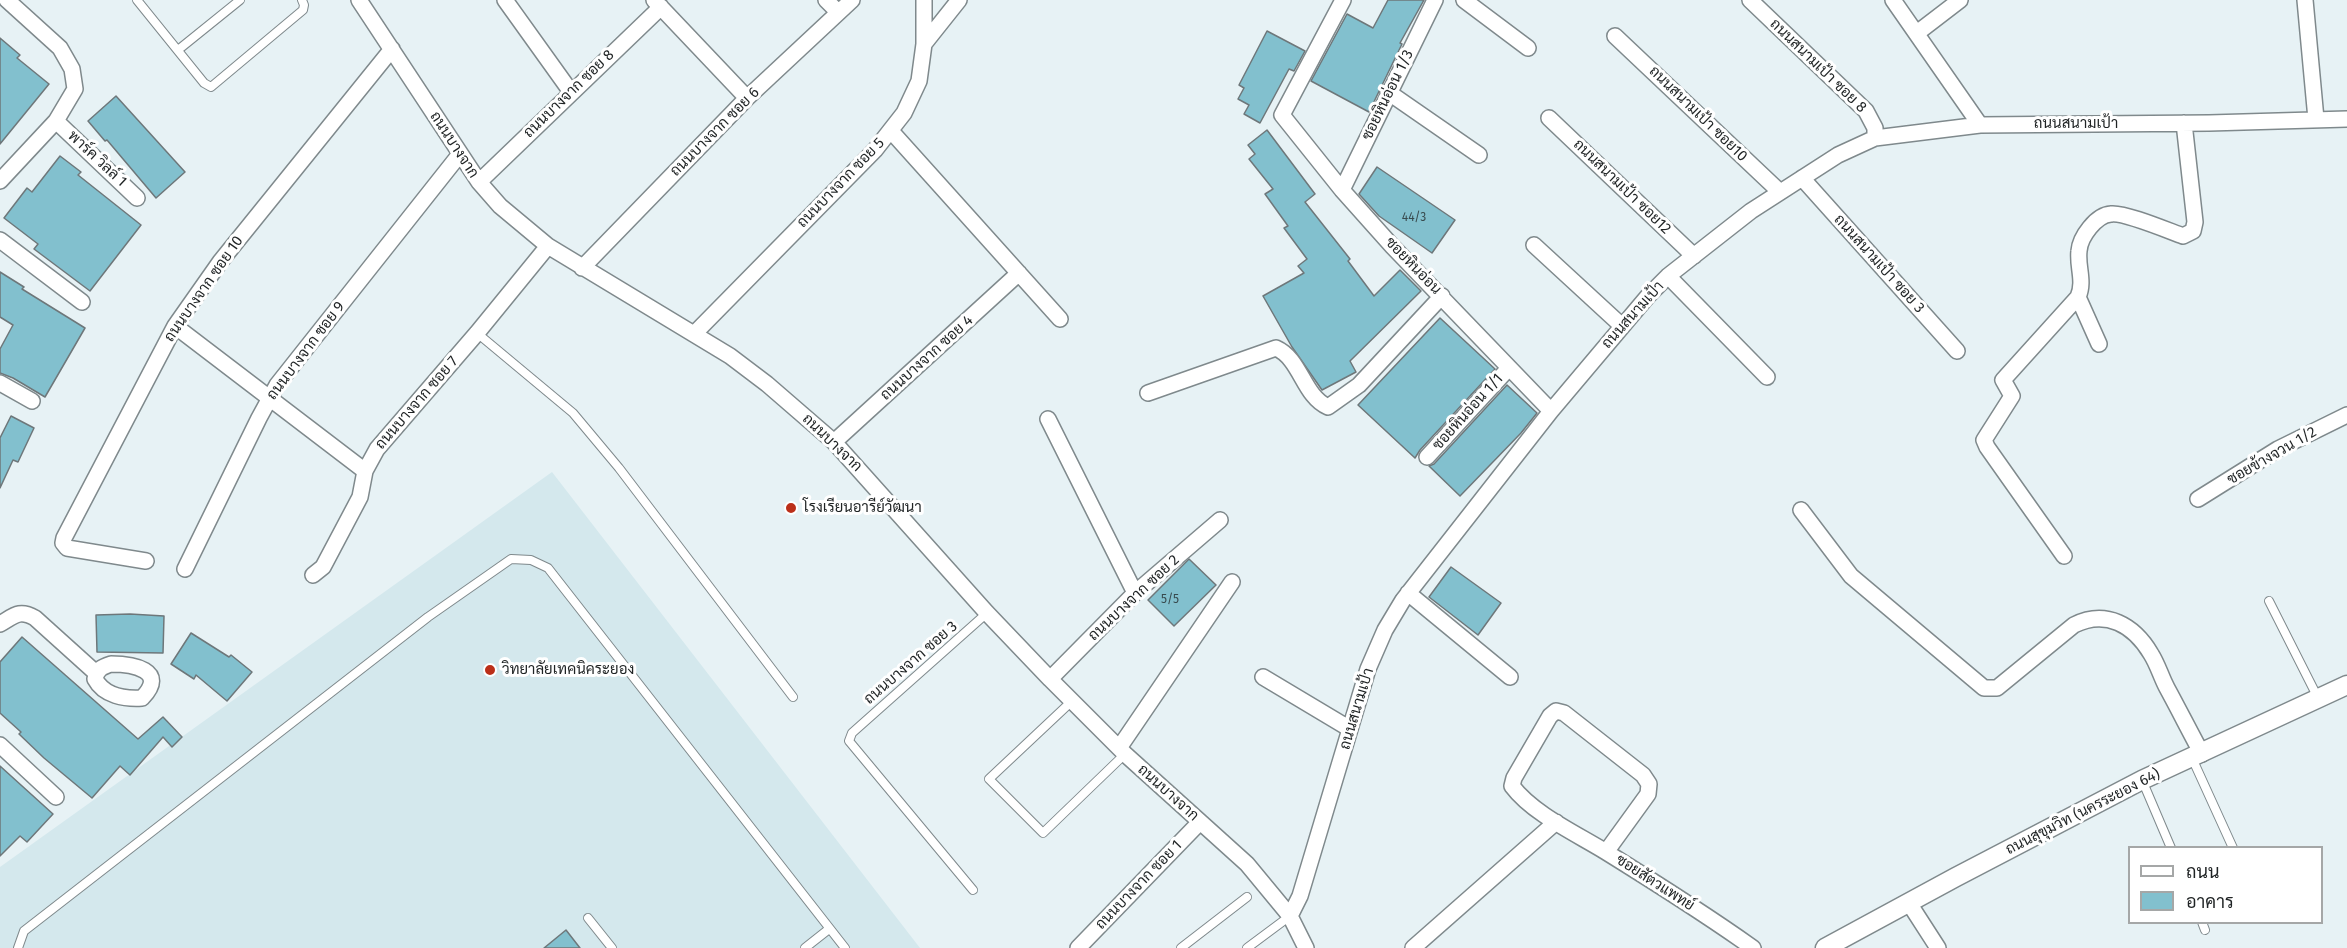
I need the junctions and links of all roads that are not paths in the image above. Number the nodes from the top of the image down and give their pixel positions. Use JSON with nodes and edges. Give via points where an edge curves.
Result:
{"nodes":[{"id":1,"x":8,"y":0,"type":"edge"},
{"id":2,"x":137,"y":0,"type":"edge"},
{"id":3,"x":240,"y":0,"type":"edge"},
{"id":4,"x":302,"y":0,"type":"edge"},
{"id":5,"x":359,"y":0,"type":"edge"},
{"id":6,"x":505,"y":0,"type":"edge"},
{"id":7,"x":826,"y":0,"type":"edge"},
{"id":8,"x":852,"y":0,"type":"edge"},
{"id":9,"x":924,"y":0,"type":"edge"},
{"id":10,"x":959,"y":0,"type":"edge"},
{"id":11,"x":1343,"y":0,"type":"edge"},
{"id":12,"x":1435,"y":0,"type":"edge"},
{"id":13,"x":1464,"y":0,"type":"edge"},
{"id":14,"x":1750,"y":0,"type":"edge"},
{"id":15,"x":1893,"y":0,"type":"edge"},
{"id":16,"x":1960,"y":0,"type":"edge"},
{"id":17,"x":2305,"y":0,"type":"edge"},
{"id":18,"x":657,"y":3,"type":"edge"},
{"id":19,"x":838,"y":12,"type":"junction"},
{"id":20,"x":1917,"y":33,"type":"junction"},
{"id":21,"x":1615,"y":36,"type":"dead end"},
{"id":22,"x":924,"y":44,"type":"junction"},
{"id":23,"x":1528,"y":48,"type":"dead end"},
{"id":24,"x":393,"y":49,"type":"junction"},
{"id":25,"x":178,"y":50,"type":"junction"},
{"id":26,"x":571,"y":92,"type":"junction"},
{"id":27,"x":1388,"y":92,"type":"junction"},
{"id":28,"x":747,"y":98,"type":"junction"},
{"id":29,"x":1549,"y":118,"type":"dead end"},
{"id":30,"x":2316,"y":119,"type":"junction"},
{"id":31,"x":2347,"y":119,"type":"edge"},
{"id":32,"x":56,"y":121,"type":"junction"},
{"id":33,"x":2184,"y":123,"type":"junction"},
{"id":34,"x":1980,"y":125,"type":"junction"},
{"id":35,"x":891,"y":131,"type":"junction"},
{"id":36,"x":1875,"y":138,"type":"junction"},
{"id":37,"x":460,"y":154,"type":"junction"},
{"id":38,"x":1479,"y":155,"type":"dead end"},
{"id":39,"x":1,"y":177,"type":"edge"},
{"id":40,"x":1802,"y":178,"type":"junction"},
{"id":41,"x":478,"y":182,"type":"junction"},
{"id":42,"x":1342,"y":190,"type":"junction"},
{"id":43,"x":1780,"y":192,"type":"junction"},
{"id":44,"x":137,"y":198,"type":"dead end"},
{"id":45,"x":0,"y":240,"type":"edge"},
{"id":46,"x":1534,"y":245,"type":"dead end"},
{"id":47,"x":548,"y":246,"type":"junction"},
{"id":48,"x":1694,"y":256,"type":"junction"},
{"id":49,"x":582,"y":268,"type":"junction"},
{"id":50,"x":1020,"y":273,"type":"junction"},
{"id":51,"x":1668,"y":276,"type":"junction"},
{"id":52,"x":1442,"y":296,"type":"junction"},
{"id":53,"x":2078,"y":297,"type":"junction"},
{"id":54,"x":82,"y":302,"type":"dead end"},
{"id":55,"x":1060,"y":319,"type":"dead end"},
{"id":56,"x":175,"y":326,"type":"junction"},
{"id":57,"x":1622,"y":326,"type":"junction"},
{"id":58,"x":477,"y":333,"type":"junction"},
{"id":59,"x":694,"y":334,"type":"junction"},
{"id":60,"x":2099,"y":344,"type":"dead end"},
{"id":61,"x":1957,"y":351,"type":"dead end"},
{"id":62,"x":1509,"y":368,"type":"junction"},
{"id":63,"x":1767,"y":377,"type":"dead end"},
{"id":64,"x":0,"y":383,"type":"edge"},
{"id":65,"x":1148,"y":393,"type":"dead end"},
{"id":66,"x":270,"y":397,"type":"junction"},
{"id":67,"x":32,"y":401,"type":"dead end"},
{"id":68,"x":1551,"y":411,"type":"junction"},
{"id":69,"x":2347,"y":415,"type":"edge"},
{"id":70,"x":1048,"y":419,"type":"dead end"},
{"id":71,"x":834,"y":442,"type":"junction"},
{"id":72,"x":1427,"y":457,"type":"dead end"},
{"id":73,"x":365,"y":471,"type":"junction"},
{"id":74,"x":2198,"y":499,"type":"dead end"},
{"id":75,"x":1801,"y":510,"type":"dead end"},
{"id":76,"x":1220,"y":520,"type":"dead end"},
{"id":77,"x":2064,"y":556,"type":"dead end"},
{"id":78,"x":146,"y":561,"type":"dead end"},
{"id":79,"x":184,"y":570,"type":"dead end"},
{"id":80,"x":314,"y":575,"type":"dead end"},
{"id":81,"x":1232,"y":582,"type":"dead end"},
{"id":82,"x":1135,"y":593,"type":"junction"},
{"id":83,"x":1408,"y":593,"type":"junction"},
{"id":84,"x":2269,"y":601,"type":"dead end"},
{"id":85,"x":987,"y":613,"type":"junction"},
{"id":86,"x":0,"y":624,"type":"edge"},
{"id":87,"x":96,"y":673,"type":"dead end"},
{"id":88,"x":1263,"y":677,"type":"dead end"},
{"id":89,"x":1510,"y":677,"type":"dead end"},
{"id":90,"x":1050,"y":679,"type":"junction"},
{"id":91,"x":2347,"y":685,"type":"edge"},
{"id":92,"x":793,"y":697,"type":"dead end"},
{"id":93,"x":2318,"y":698,"type":"junction"},
{"id":94,"x":1072,"y":701,"type":"junction"},
{"id":95,"x":1350,"y":729,"type":"junction"},
{"id":96,"x":0,"y":745,"type":"edge"},
{"id":97,"x":1122,"y":751,"type":"junction"},
{"id":98,"x":2197,"y":756,"type":"junction"},
{"id":99,"x":2142,"y":780,"type":"junction"},
{"id":100,"x":56,"y":797,"type":"dead end"},
{"id":101,"x":1200,"y":822,"type":"junction"},
{"id":102,"x":1556,"y":822,"type":"junction"},
{"id":103,"x":2170,"y":846,"type":"edge"},
{"id":104,"x":2232,"y":846,"type":"edge"},
{"id":105,"x":1606,"y":852,"type":"junction"},
{"id":106,"x":973,"y":890,"type":"dead end"},
{"id":107,"x":1247,"y":897,"type":"dead end"},
{"id":108,"x":1909,"y":903,"type":"junction"},
{"id":109,"x":1290,"y":916,"type":"junction"},
{"id":110,"x":588,"y":918,"type":"dead end"},
{"id":111,"x":829,"y":929,"type":"junction"},
{"id":112,"x":18,"y":948,"type":"edge"},
{"id":113,"x":612,"y":948,"type":"edge"},
{"id":114,"x":806,"y":948,"type":"edge"},
{"id":115,"x":845,"y":948,"type":"edge"},
{"id":116,"x":1078,"y":948,"type":"edge"},
{"id":117,"x":1181,"y":948,"type":"edge"},
{"id":118,"x":1247,"y":948,"type":"edge"},
{"id":119,"x":1306,"y":948,"type":"edge"},
{"id":120,"x":1413,"y":948,"type":"edge"},
{"id":121,"x":1753,"y":948,"type":"edge"},
{"id":122,"x":1825,"y":948,"type":"edge"},
{"id":123,"x":1938,"y":948,"type":"edge"}],
"edges":[{"from":1,"to":32,"type":"street","via":[[60,48],[72,69],[75,89]]},
{"from":2,"to":25,"type":"lane"},
{"from":3,"to":25,"type":"lane"},
{"from":4,"to":25,"type":"lane","via":[[303,10],[211,87]]},
{"from":5,"to":24,"type":"street","name":"ถนนบางจาก"},
{"from":6,"to":26,"type":"street"},
{"from":7,"to":19,"type":"street"},
{"from":8,"to":19,"type":"street","name":"ถนนบางจาก ซอย 6"},
{"from":9,"to":22,"type":"street","name":"ถนนบางจาก ซอย 5"},
{"from":10,"to":22,"type":"street"},
{"from":11,"to":42,"type":"street","name":"ซอยหินอ่อน","via":[[1282,115]]},
{"from":12,"to":27,"type":"street","name":"ซอยหินอ่อน 1/3"},
{"from":13,"to":23,"type":"street"},
{"from":14,"to":36,"type":"street","name":"ถนนสนามเป้า ซอย 8","via":[[1866,111],[1875,128]]},
{"from":15,"to":20,"type":"street"},
{"from":16,"to":20,"type":"street"},
{"from":17,"to":30,"type":"street"},
{"from":18,"to":26,"type":"street","name":"ถนนบางจาก ซอย 8"},
{"from":18,"to":28,"type":"street"},
{"from":19,"to":28,"type":"street","name":"ถนนบางจาก ซอย 6"},
{"from":20,"to":34,"type":"street"},
{"from":21,"to":43,"type":"street","name":"ถนนสนามเป้า ซอย10"},
{"from":22,"to":35,"type":"street","name":"ถนนบางจาก ซอย 5","via":[[919,81]]},
{"from":24,"to":37,"type":"street","name":"ถนนบางจาก"},
{"from":24,"to":56,"type":"street","name":"ถนนบางจาก ซอย 10","via":[[220,262]]},
{"from":26,"to":41,"type":"street","name":"ถนนบางจาก ซอย 8"},
{"from":27,"to":38,"type":"street"},
{"from":27,"to":42,"type":"street","name":"ซอยหินอ่อน 1/3"},
{"from":28,"to":49,"type":"street","name":"ถนนบางจาก ซอย 6"},
{"from":29,"to":48,"type":"street","name":"ถนนสนามเป้า ซอย12"},
{"from":30,"to":31,"type":"street","name":"ถนนสนามเป้า"},
{"from":30,"to":33,"type":"street","name":"ถนนสนามเป้า"},
{"from":32,"to":39,"type":"street"},
{"from":32,"to":44,"type":"street","name":"พาร์ค วิลล์ 1"},
{"from":33,"to":34,"type":"street","name":"ถนนสนามเป้า"},
{"from":33,"to":53,"type":"street","via":[[2193,231],[2183,236],[2112,214],[2102,218],[2088,231],[2079,249],[2082,287]]},
{"from":34,"to":36,"type":"street","name":"ถนนสนามเป้า"},
{"from":35,"to":50,"type":"street"},
{"from":35,"to":59,"type":"street","name":"ถนนบางจาก ซอย 5"},
{"from":36,"to":40,"type":"street","name":"ถนนสนามเป้า"},
{"from":37,"to":41,"type":"street","name":"ถนนบางจาก"},
{"from":37,"to":66,"type":"street","name":"ถนนบางจาก ซอย 9"},
{"from":40,"to":43,"type":"street","name":"ถนนสนามเป้า"},
{"from":40,"to":61,"type":"street","name":"ถนนสนามเป้า ซอย 3"},
{"from":41,"to":47,"type":"street","name":"ถนนบางจาก"},
{"from":42,"to":52,"type":"street","name":"ซอยหินอ่อน"},
{"from":43,"to":48,"type":"street","name":"ถนนสนามเป้า"},
{"from":45,"to":54,"type":"street"},
{"from":46,"to":57,"type":"street"},
{"from":47,"to":49,"type":"street","name":"ถนนบางจาก"},
{"from":47,"to":58,"type":"street","name":"ถนนบางจาก ซอย 7"},
{"from":48,"to":51,"type":"street","name":"ถนนสนามเป้า"},
{"from":49,"to":59,"type":"street","name":"ถนนบางจาก"},
{"from":50,"to":55,"type":"street"},
{"from":50,"to":71,"type":"street","name":"ถนนบางจาก ซอย 4"},
{"from":51,"to":57,"type":"street","name":"ถนนสนามเป้า"},
{"from":51,"to":63,"type":"street"},
{"from":52,"to":62,"type":"street","name":"ซอยหินอ่อน"},
{"from":52,"to":65,"type":"street","via":[[1359,385],[1328,407],[1317,402],[1286,352],[1276,348]]},
{"from":53,"to":60,"type":"street"},
{"from":53,"to":77,"type":"street","via":[[2003,380],[2012,396],[1984,440]]},
{"from":56,"to":66,"type":"street"},
{"from":56,"to":78,"type":"street","name":"ถนนบางจาก ซอย 10","via":[[63,543],[67,548]]},
{"from":57,"to":68,"type":"street","name":"ถนนสนามเป้า"},
{"from":58,"to":73,"type":"street","name":"ถนนบางจาก ซอย 7","via":[[377,448]]},
{"from":58,"to":92,"type":"lane","via":[[573,413]]},
{"from":59,"to":71,"type":"street","name":"ถนนบางจาก","via":[[767,384]]},
{"from":62,"to":68,"type":"street","name":"ซอยหินอ่อน"},
{"from":62,"to":72,"type":"street","name":"ซอยหินอ่อน 1/1"},
{"from":64,"to":67,"type":"street"},
{"from":66,"to":73,"type":"street"},
{"from":66,"to":79,"type":"street","name":"ถนนบางจาก ซอย 9"},
{"from":68,"to":83,"type":"street","name":"ถนนสนามเป้า"},
{"from":69,"to":74,"type":"street","name":"ซอยข้างจวน 1/2","via":[[2278,449]]},
{"from":70,"to":82,"type":"street"},
{"from":71,"to":85,"type":"street","name":"ถนนบางจาก"},
{"from":73,"to":80,"type":"street","name":"ถนนบางจาก ซอย 7","via":[[360,498],[323,567]]},
{"from":75,"to":98,"type":"street","via":[[1851,576],[1984,688],[1997,688],[2074,624],[2087,618],[2106,618],[2124,625],[2140,637],[2152,655]]},
{"from":76,"to":82,"type":"street","name":"ถนนบางจาก ซอย 2"},
{"from":81,"to":97,"type":"street"},
{"from":82,"to":90,"type":"street","name":"ถนนบางจาก ซอย 2"},
{"from":83,"to":89,"type":"street"},
{"from":83,"to":95,"type":"street","name":"ถนนสนามเป้า","via":[[1385,630],[1368,669]]},
{"from":84,"to":93,"type":"lane"},
{"from":85,"to":90,"type":"street","name":"ถนนบางจาก"},
{"from":85,"to":106,"type":"lane","name":"ถนนบางจาก ซอย 3","via":[[852,733],[849,741]]},
{"from":86,"to":87,"type":"street","via":[[19,613],[35,618]]},
{"from":88,"to":95,"type":"street"},
{"from":90,"to":94,"type":"street","name":"ถนนบางจาก"},
{"from":91,"to":93,"type":"street","name":"ถนนสุขุมวิท (นครระยอง 64)"},
{"from":93,"to":98,"type":"street","name":"ถนนสุขุมวิท (นครระยอง 64)"},
{"from":94,"to":97,"type":"street","name":"ถนนบางจาก"},
{"from":94,"to":97,"type":"lane","via":[[989,779],[1043,833]]},
{"from":95,"to":109,"type":"street","name":"ถนนสนามเป้า","via":[[1300,896]]},
{"from":96,"to":100,"type":"street"},
{"from":97,"to":101,"type":"street","name":"ถนนบางจาก"},
{"from":98,"to":99,"type":"street","name":"ถนนสุขุมวิท (นครระยอง 64)"},
{"from":98,"to":104,"type":"lane"},
{"from":99,"to":103,"type":"lane"},
{"from":99,"to":108,"type":"street","name":"ถนนสุขุมวิท (นครระยอง 64)"},
{"from":101,"to":109,"type":"street","name":"ถนนบางจาก","via":[[1247,864]]},
{"from":101,"to":116,"type":"street","name":"ถนนบางจาก ซอย 1"},
{"from":102,"to":105,"type":"street","name":"ซอยสัตวแพทย์"},
{"from":102,"to":105,"type":"street","name":"ซอยสัตวแพทย์","via":[[1512,786],[1556,711],[1564,713],[1643,775],[1649,784],[1648,794]]},
{"from":102,"to":120,"type":"street"},
{"from":105,"to":121,"type":"street","name":"ซอยสัตวแพทย์"},
{"from":107,"to":117,"type":"lane"},
{"from":108,"to":122,"type":"street","name":"ถนนสุขุมวิท (นครระยอง 64)"},
{"from":108,"to":123,"type":"street"},
{"from":109,"to":118,"type":"lane"},
{"from":109,"to":119,"type":"street"},
{"from":110,"to":113,"type":"lane"},
{"from":111,"to":112,"type":"lane","via":[[548,568],[531,560],[511,560],[428,617],[24,932]]},
{"from":111,"to":114,"type":"lane"},
{"from":111,"to":115,"type":"lane"}]}
